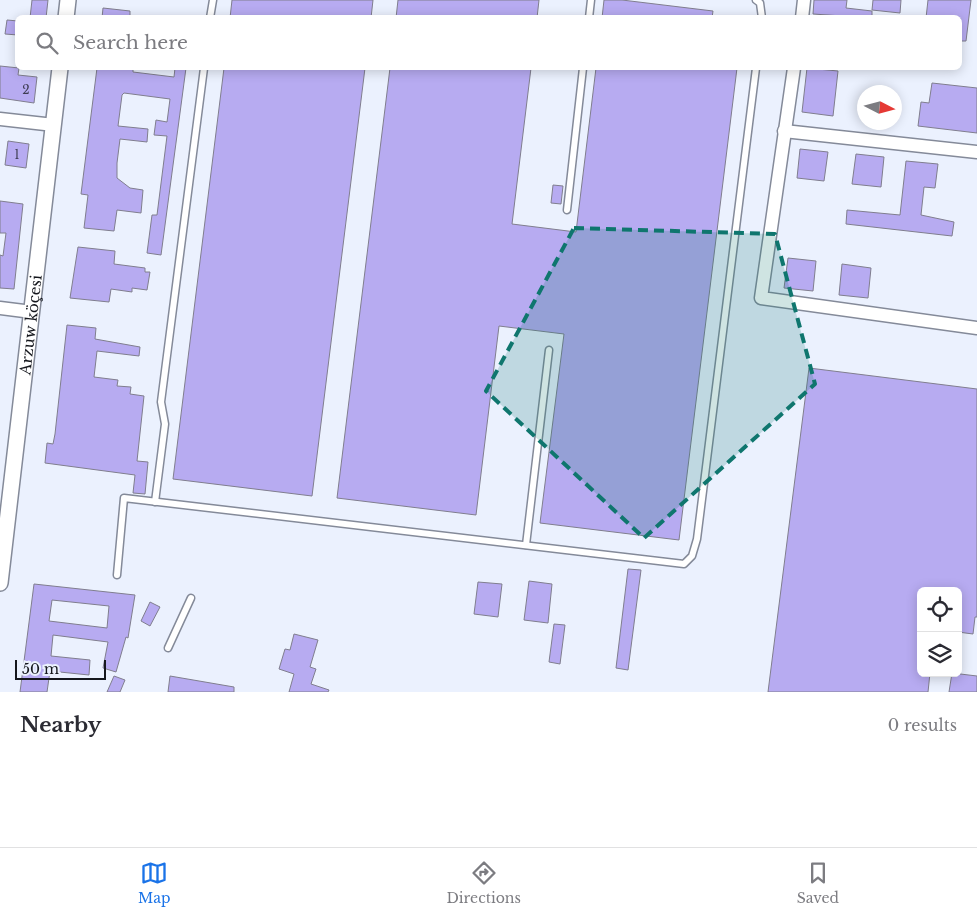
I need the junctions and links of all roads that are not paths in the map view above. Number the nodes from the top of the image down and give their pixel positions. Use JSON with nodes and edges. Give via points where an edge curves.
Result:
{"nodes":[{"id":1,"x":68,"y":0,"type":"edge"},
{"id":2,"x":213,"y":0,"type":"edge"},
{"id":3,"x":591,"y":0,"type":"edge"},
{"id":4,"x":756,"y":0,"type":"edge"},
{"id":5,"x":804,"y":0,"type":"edge"},
{"id":6,"x":66,"y":15,"type":"edge"},
{"id":7,"x":210,"y":15,"type":"edge"},
{"id":8,"x":589,"y":15,"type":"edge"},
{"id":9,"x":762,"y":15,"type":"edge"},
{"id":10,"x":802,"y":15,"type":"edge"},
{"id":11,"x":60,"y":70,"type":"edge"},
{"id":12,"x":204,"y":70,"type":"edge"},
{"id":13,"x":583,"y":70,"type":"edge"},
{"id":14,"x":756,"y":70,"type":"edge"},
{"id":15,"x":794,"y":70,"type":"edge"},
{"id":16,"x":0,"y":120,"type":"edge"},
{"id":17,"x":54,"y":125,"type":"junction"},
{"id":18,"x":784,"y":131,"type":"junction"},
{"id":19,"x":977,"y":152,"type":"edge"},
{"id":20,"x":566,"y":210,"type":"dead end"},
{"id":21,"x":0,"y":308,"type":"edge"},
{"id":22,"x":32,"y":312,"type":"junction"},
{"id":23,"x":977,"y":328,"type":"edge"},
{"id":24,"x":549,"y":350,"type":"dead end"},
{"id":25,"x":155,"y":502,"type":"junction"},
{"id":26,"x":3,"y":532,"type":"edge"},
{"id":27,"x":526,"y":546,"type":"junction"},
{"id":28,"x":117,"y":575,"type":"dead end"},
{"id":29,"x":0,"y":583,"type":"edge"},
{"id":30,"x":191,"y":598,"type":"dead end"},
{"id":31,"x":168,"y":648,"type":"dead end"}],
"edges":[{"from":1,"to":6,"type":"street"},
{"from":2,"to":7,"type":"lane"},
{"from":3,"to":8,"type":"lane"},
{"from":4,"to":9,"type":"lane","via":[[760,3]]},
{"from":5,"to":10,"type":"street"},
{"from":11,"to":17,"type":"street","name":"Arzuw köçesi"},
{"from":12,"to":25,"type":"lane","via":[[161,402],[165,424]]},
{"from":13,"to":20,"type":"lane"},
{"from":14,"to":27,"type":"lane","via":[[697,539],[692,556],[684,564]]},
{"from":15,"to":18,"type":"street"},
{"from":16,"to":17,"type":"street"},
{"from":17,"to":22,"type":"street","name":"Arzuw köçesi"},
{"from":18,"to":19,"type":"street"},
{"from":18,"to":23,"type":"street","via":[[761,298]]},
{"from":21,"to":22,"type":"street"},
{"from":22,"to":26,"type":"street","name":"Arzuw köçesi"},
{"from":24,"to":27,"type":"lane"},
{"from":25,"to":27,"type":"lane"},
{"from":25,"to":28,"type":"lane","via":[[124,498]]},
{"from":26,"to":29,"type":"street","name":"Arzuw köçesi"},
{"from":30,"to":31,"type":"lane"}]}
